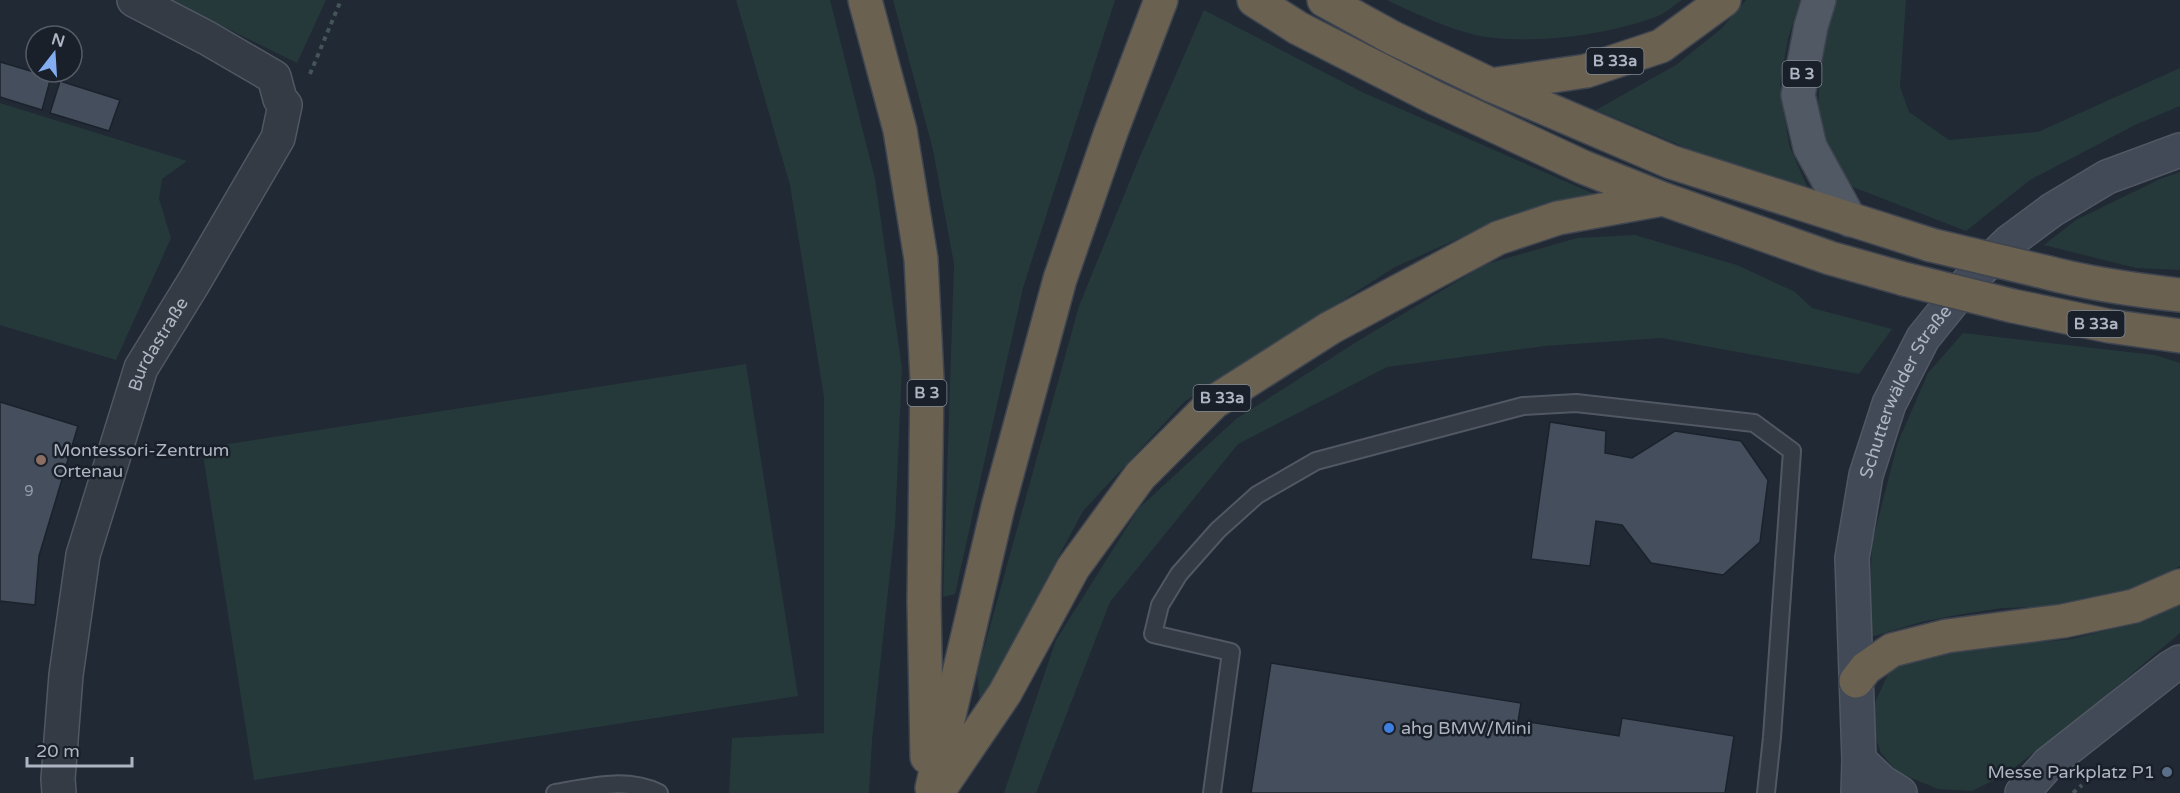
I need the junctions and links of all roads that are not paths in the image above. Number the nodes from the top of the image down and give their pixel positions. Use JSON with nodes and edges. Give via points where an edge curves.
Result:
{"nodes":[{"id":1,"x":134,"y":0,"type":"edge"},
{"id":2,"x":865,"y":0,"type":"edge"},
{"id":3,"x":1161,"y":0,"type":"edge"},
{"id":4,"x":1254,"y":0,"type":"edge"},
{"id":5,"x":1324,"y":0,"type":"edge"},
{"id":6,"x":1724,"y":0,"type":"edge"},
{"id":7,"x":1819,"y":0,"type":"edge"},
{"id":8,"x":1491,"y":85,"type":"junction"},
{"id":9,"x":2180,"y":150,"type":"edge"},
{"id":10,"x":1664,"y":199,"type":"junction"},
{"id":11,"x":1850,"y":220,"type":"junction"},
{"id":12,"x":2180,"y":295,"type":"edge"},
{"id":13,"x":2180,"y":336,"type":"edge"},
{"id":14,"x":2180,"y":586,"type":"edge"},
{"id":15,"x":2177,"y":662,"type":"edge"},
{"id":16,"x":1856,"y":681,"type":"junction"},
{"id":17,"x":1859,"y":760,"type":"junction"},
{"id":18,"x":59,"y":793,"type":"edge"},
{"id":19,"x":555,"y":793,"type":"edge"},
{"id":20,"x":658,"y":793,"type":"edge"},
{"id":21,"x":929,"y":793,"type":"edge"},
{"id":22,"x":937,"y":793,"type":"edge"},
{"id":23,"x":1212,"y":793,"type":"edge"},
{"id":24,"x":1766,"y":793,"type":"edge"},
{"id":25,"x":1858,"y":793,"type":"edge"},
{"id":26,"x":1900,"y":793,"type":"edge"},
{"id":27,"x":2022,"y":793,"type":"edge"}],
"edges":[{"from":1,"to":18,"type":"street","name":"Burdastraße","via":[[274,77],[285,105],[278,138],[141,368],[83,555],[66,675]]},
{"from":2,"to":21,"type":"highway","number":"B 3","via":[[900,130],[921,259],[927,379],[924,602]]},
{"from":3,"to":21,"type":"highway","number":"B 3","via":[[1060,279],[998,507]]},
{"from":4,"to":10,"type":"highway","number":"B 33a","via":[[1298,28],[1436,98]]},
{"from":5,"to":8,"type":"highway","number":"B 33a"},
{"from":6,"to":8,"type":"highway","number":"B 33a","via":[[1661,46],[1586,71]]},
{"from":7,"to":11,"type":"main road","number":"B 3","via":[[1798,94],[1810,147]]},
{"from":8,"to":11,"type":"highway","number":"B 33a","via":[[1671,162]]},
{"from":9,"to":16,"type":"main road","name":"Schutterwälder Straße","via":[[2107,177],[2052,210],[2009,242],[1970,280],[1923,338],[1889,404],[1866,475],[1852,558]]},
{"from":10,"to":13,"type":"highway","number":"B 33a","bridge":true,"via":[[1830,258],[1904,279],[2109,326]]},
{"from":10,"to":22,"type":"highway","number":"B 33a","via":[[1558,218],[1498,238],[1330,328],[1214,402],[1140,476],[1073,568],[1005,693]]},
{"from":11,"to":12,"type":"highway","number":"B 33a","bridge":true,"via":[[1931,245],[2087,283]]},
{"from":14,"to":16,"type":"highway","via":[[2134,606],[2063,621],[1947,636],[1892,650],[1866,668]]},
{"from":15,"to":27,"type":"main road","via":[[2048,764]]},
{"from":16,"to":17,"type":"main road","name":"Schutterwälder Straße"},
{"from":17,"to":25,"type":"main road","name":"Schutterwälder Straße"},
{"from":17,"to":26,"type":"main road"},
{"from":19,"to":20,"type":"lane","via":[[625,783]]},
{"from":23,"to":24,"type":"lane","via":[[1231,652],[1153,634],[1160,605],[1179,574],[1218,530],[1257,495],[1316,461],[1523,406],[1576,403],[1754,423],[1792,452]]}]}
